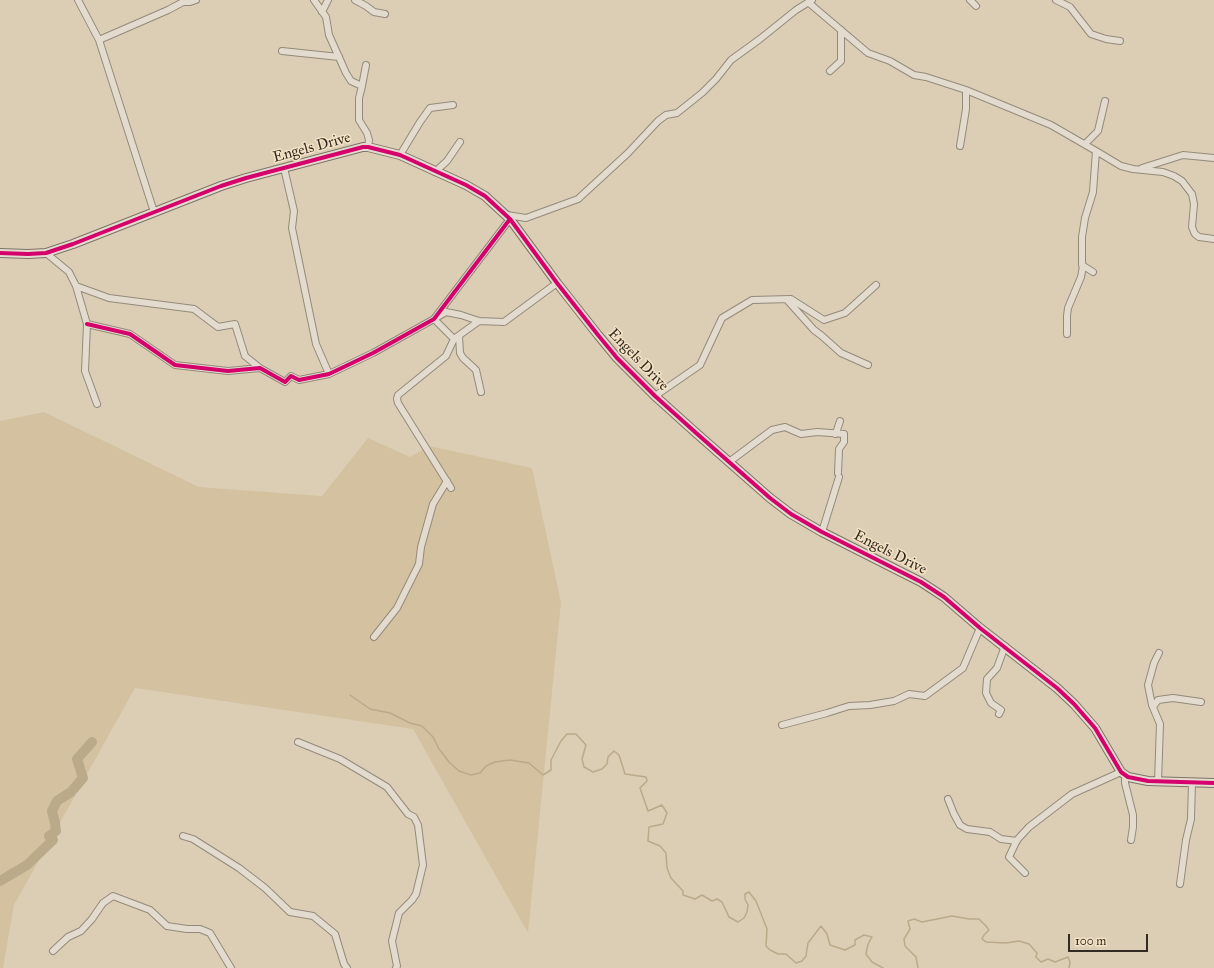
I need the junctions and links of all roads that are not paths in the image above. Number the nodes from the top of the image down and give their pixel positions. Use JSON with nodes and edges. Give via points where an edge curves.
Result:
{"nodes":[{"id":1,"x":78,"y":0,"type":"edge"},
{"id":2,"x":196,"y":0,"type":"edge"},
{"id":3,"x":314,"y":0,"type":"edge"},
{"id":4,"x":328,"y":0,"type":"edge"},
{"id":5,"x":355,"y":0,"type":"edge"},
{"id":6,"x":970,"y":0,"type":"edge"},
{"id":7,"x":1056,"y":0,"type":"edge"},
{"id":8,"x":183,"y":1,"type":"edge"},
{"id":9,"x":808,"y":2,"type":"edge"},
{"id":10,"x":976,"y":6,"type":"dead end"},
{"id":11,"x":322,"y":12,"type":"junction"},
{"id":12,"x":385,"y":14,"type":"dead end"},
{"id":13,"x":840,"y":30,"type":"junction"},
{"id":14,"x":99,"y":40,"type":"junction"},
{"id":15,"x":1120,"y":42,"type":"dead end"},
{"id":16,"x":282,"y":51,"type":"dead end"},
{"id":17,"x":339,"y":57,"type":"junction"},
{"id":18,"x":366,"y":65,"type":"dead end"},
{"id":19,"x":830,"y":71,"type":"dead end"},
{"id":20,"x":362,"y":86,"type":"junction"},
{"id":21,"x":966,"y":90,"type":"junction"},
{"id":22,"x":1105,"y":101,"type":"dead end"},
{"id":23,"x":453,"y":105,"type":"dead end"},
{"id":24,"x":460,"y":142,"type":"dead end"},
{"id":25,"x":1085,"y":144,"type":"junction"},
{"id":26,"x":960,"y":146,"type":"dead end"},
{"id":27,"x":368,"y":147,"type":"junction"},
{"id":28,"x":1096,"y":151,"type":"junction"},
{"id":29,"x":400,"y":155,"type":"junction"},
{"id":30,"x":1214,"y":158,"type":"edge"},
{"id":31,"x":284,"y":168,"type":"junction"},
{"id":32,"x":1139,"y":169,"type":"junction"},
{"id":33,"x":435,"y":172,"type":"junction"},
{"id":34,"x":154,"y":212,"type":"junction"},
{"id":35,"x":508,"y":217,"type":"junction"},
{"id":36,"x":1214,"y":239,"type":"edge"},
{"id":37,"x":0,"y":253,"type":"edge"},
{"id":38,"x":46,"y":253,"type":"junction"},
{"id":39,"x":1083,"y":266,"type":"junction"},
{"id":40,"x":1093,"y":272,"type":"dead end"},
{"id":41,"x":557,"y":283,"type":"junction"},
{"id":42,"x":876,"y":285,"type":"dead end"},
{"id":43,"x":76,"y":286,"type":"junction"},
{"id":44,"x":787,"y":300,"type":"junction"},
{"id":45,"x":434,"y":319,"type":"junction"},
{"id":46,"x":479,"y":321,"type":"junction"},
{"id":47,"x":87,"y":324,"type":"junction"},
{"id":48,"x":1067,"y":334,"type":"dead end"},
{"id":49,"x":456,"y":338,"type":"junction"},
{"id":50,"x":868,"y":365,"type":"dead end"},
{"id":51,"x":260,"y":368,"type":"junction"},
{"id":52,"x":330,"y":374,"type":"junction"},
{"id":53,"x":481,"y":392,"type":"dead end"},
{"id":54,"x":655,"y":396,"type":"junction"},
{"id":55,"x":97,"y":404,"type":"dead end"},
{"id":56,"x":840,"y":421,"type":"dead end"},
{"id":57,"x":835,"y":434,"type":"junction"},
{"id":58,"x":729,"y":462,"type":"junction"},
{"id":59,"x":447,"y":481,"type":"junction"},
{"id":60,"x":451,"y":488,"type":"dead end"},
{"id":61,"x":822,"y":532,"type":"junction"},
{"id":62,"x":980,"y":628,"type":"junction"},
{"id":63,"x":374,"y":637,"type":"dead end"},
{"id":64,"x":1005,"y":646,"type":"junction"},
{"id":65,"x":1159,"y":653,"type":"dead end"},
{"id":66,"x":1201,"y":702,"type":"dead end"},
{"id":67,"x":1153,"y":707,"type":"junction"},
{"id":68,"x":1000,"y":714,"type":"dead end"},
{"id":69,"x":782,"y":725,"type":"dead end"},
{"id":70,"x":298,"y":742,"type":"dead end"},
{"id":71,"x":1123,"y":773,"type":"junction"},
{"id":72,"x":1158,"y":782,"type":"junction"},
{"id":73,"x":1192,"y":782,"type":"junction"},
{"id":74,"x":1214,"y":783,"type":"edge"},
{"id":75,"x":948,"y":798,"type":"dead end"},
{"id":76,"x":183,"y":836,"type":"dead end"},
{"id":77,"x":1131,"y":840,"type":"dead end"},
{"id":78,"x":1017,"y":842,"type":"junction"},
{"id":79,"x":1025,"y":873,"type":"dead end"},
{"id":80,"x":1180,"y":884,"type":"dead end"},
{"id":81,"x":53,"y":951,"type":"dead end"},
{"id":82,"x":231,"y":968,"type":"edge"},
{"id":83,"x":347,"y":968,"type":"edge"},
{"id":84,"x":396,"y":968,"type":"edge"}],
"edges":[{"from":1,"to":14,"type":"street"},
{"from":2,"to":8,"type":"street"},
{"from":3,"to":11,"type":"street"},
{"from":4,"to":11,"type":"street"},
{"from":5,"to":12,"type":"street","via":[[374,12]]},
{"from":6,"to":10,"type":"street"},
{"from":7,"to":15,"type":"street","via":[[1070,7],[1091,34]]},
{"from":8,"to":14,"type":"street"},
{"from":9,"to":13,"type":"street"},
{"from":9,"to":35,"type":"street","via":[[731,60],[712,83],[677,113],[666,115],[658,121],[578,199],[526,218]]},
{"from":11,"to":17,"type":"street"},
{"from":13,"to":19,"type":"street","via":[[841,61]]},
{"from":13,"to":21,"type":"street","via":[[868,53],[890,61],[914,75]]},
{"from":14,"to":34,"type":"street"},
{"from":16,"to":17,"type":"street"},
{"from":17,"to":20,"type":"street","via":[[351,81]]},
{"from":18,"to":20,"type":"street"},
{"from":20,"to":27,"type":"street","via":[[359,120],[367,133]]},
{"from":21,"to":25,"type":"street","via":[[1051,125]]},
{"from":21,"to":26,"type":"street","via":[[966,109]]},
{"from":22,"to":25,"type":"street","via":[[1098,131]]},
{"from":23,"to":29,"type":"street","via":[[430,108]]},
{"from":24,"to":33,"type":"street","via":[[447,162]]},
{"from":25,"to":28,"type":"street"},
{"from":27,"to":29,"type":"street","name":"Engels Drive"},
{"from":27,"to":31,"type":"street","name":"Engels Drive"},
{"from":28,"to":32,"type":"street","via":[[1121,166]]},
{"from":28,"to":39,"type":"street","via":[[1093,192],[1082,234]]},
{"from":29,"to":33,"type":"street","name":"Engels Drive"},
{"from":30,"to":32,"type":"street","via":[[1183,156]]},
{"from":31,"to":34,"type":"street","name":"Engels Drive","via":[[221,186]]},
{"from":31,"to":52,"type":"street","via":[[294,211],[292,228],[316,344]]},
{"from":32,"to":36,"type":"street","via":[[1163,172],[1186,184],[1194,204],[1192,227],[1195,234]]},
{"from":33,"to":35,"type":"street","name":"Engels Drive","via":[[485,196]]},
{"from":34,"to":38,"type":"street","name":"Engels Drive"},
{"from":35,"to":41,"type":"street","name":"Engels Drive"},
{"from":35,"to":45,"type":"street"},
{"from":37,"to":38,"type":"street","name":"Engels Drive"},
{"from":38,"to":43,"type":"street","via":[[70,272]]},
{"from":39,"to":40,"type":"street"},
{"from":39,"to":48,"type":"street","via":[[1068,308]]},
{"from":41,"to":46,"type":"street","via":[[504,322]]},
{"from":41,"to":54,"type":"street","name":"Engels Drive","via":[[617,358]]},
{"from":42,"to":44,"type":"street","via":[[845,313],[824,320]]},
{"from":43,"to":47,"type":"street"},
{"from":43,"to":51,"type":"street","via":[[108,298],[194,309],[218,327],[235,324],[245,356]]},
{"from":44,"to":50,"type":"street","via":[[814,330],[841,353]]},
{"from":44,"to":54,"type":"street","via":[[752,300],[722,318],[700,365]]},
{"from":45,"to":46,"type":"street","via":[[446,312]]},
{"from":45,"to":49,"type":"street"},
{"from":45,"to":52,"type":"street"},
{"from":46,"to":49,"type":"street"},
{"from":47,"to":51,"type":"street","via":[[130,334],[175,365],[228,371]]},
{"from":47,"to":55,"type":"street","via":[[85,371]]},
{"from":49,"to":53,"type":"street","via":[[463,358],[476,370]]},
{"from":49,"to":59,"type":"street","via":[[446,356],[398,395],[397,399]]},
{"from":51,"to":52,"type":"street","via":[[285,382],[291,376],[299,380]]},
{"from":54,"to":58,"type":"street","name":"Engels Drive"},
{"from":56,"to":57,"type":"street"},
{"from":57,"to":58,"type":"street","via":[[801,434],[785,427],[772,430]]},
{"from":57,"to":61,"type":"street","via":[[844,434],[844,442],[839,449],[839,475]]},
{"from":58,"to":61,"type":"street","name":"Engels Drive","via":[[791,514]]},
{"from":59,"to":60,"type":"street"},
{"from":59,"to":63,"type":"street","via":[[433,504],[419,564],[398,608]]},
{"from":61,"to":62,"type":"street","name":"Engels Drive","via":[[921,582],[944,597]]},
{"from":62,"to":64,"type":"street","name":"Engels Drive"},
{"from":62,"to":69,"type":"street","via":[[963,668],[925,696],[909,694],[894,701],[870,706],[849,706]]},
{"from":64,"to":68,"type":"street","via":[[997,668],[986,679],[986,692],[990,703],[1001,710]]},
{"from":64,"to":71,"type":"street","name":"Engels Drive","via":[[1074,704],[1095,728]]},
{"from":65,"to":67,"type":"street","via":[[1148,686]]},
{"from":66,"to":67,"type":"street","via":[[1173,698],[1158,700]]},
{"from":67,"to":72,"type":"street","via":[[1160,724]]},
{"from":70,"to":84,"type":"street","via":[[340,759],[387,787],[418,825],[423,864],[416,894],[399,913],[392,941]]},
{"from":71,"to":72,"type":"street","via":[[1135,779]]},
{"from":71,"to":77,"type":"street","via":[[1133,815]]},
{"from":71,"to":78,"type":"street","via":[[1072,794],[1029,827]]},
{"from":72,"to":73,"type":"street"},
{"from":73,"to":74,"type":"street"},
{"from":73,"to":80,"type":"street","via":[[1191,819]]},
{"from":75,"to":78,"type":"street","via":[[960,825]]},
{"from":76,"to":83,"type":"street","via":[[193,839],[239,868],[266,888],[290,912],[313,916],[335,934]]},
{"from":78,"to":79,"type":"street","via":[[1009,856]]},
{"from":81,"to":82,"type":"street","via":[[68,937],[81,931],[103,903],[112,896],[150,910],[167,926],[200,929],[210,933]]}]}
